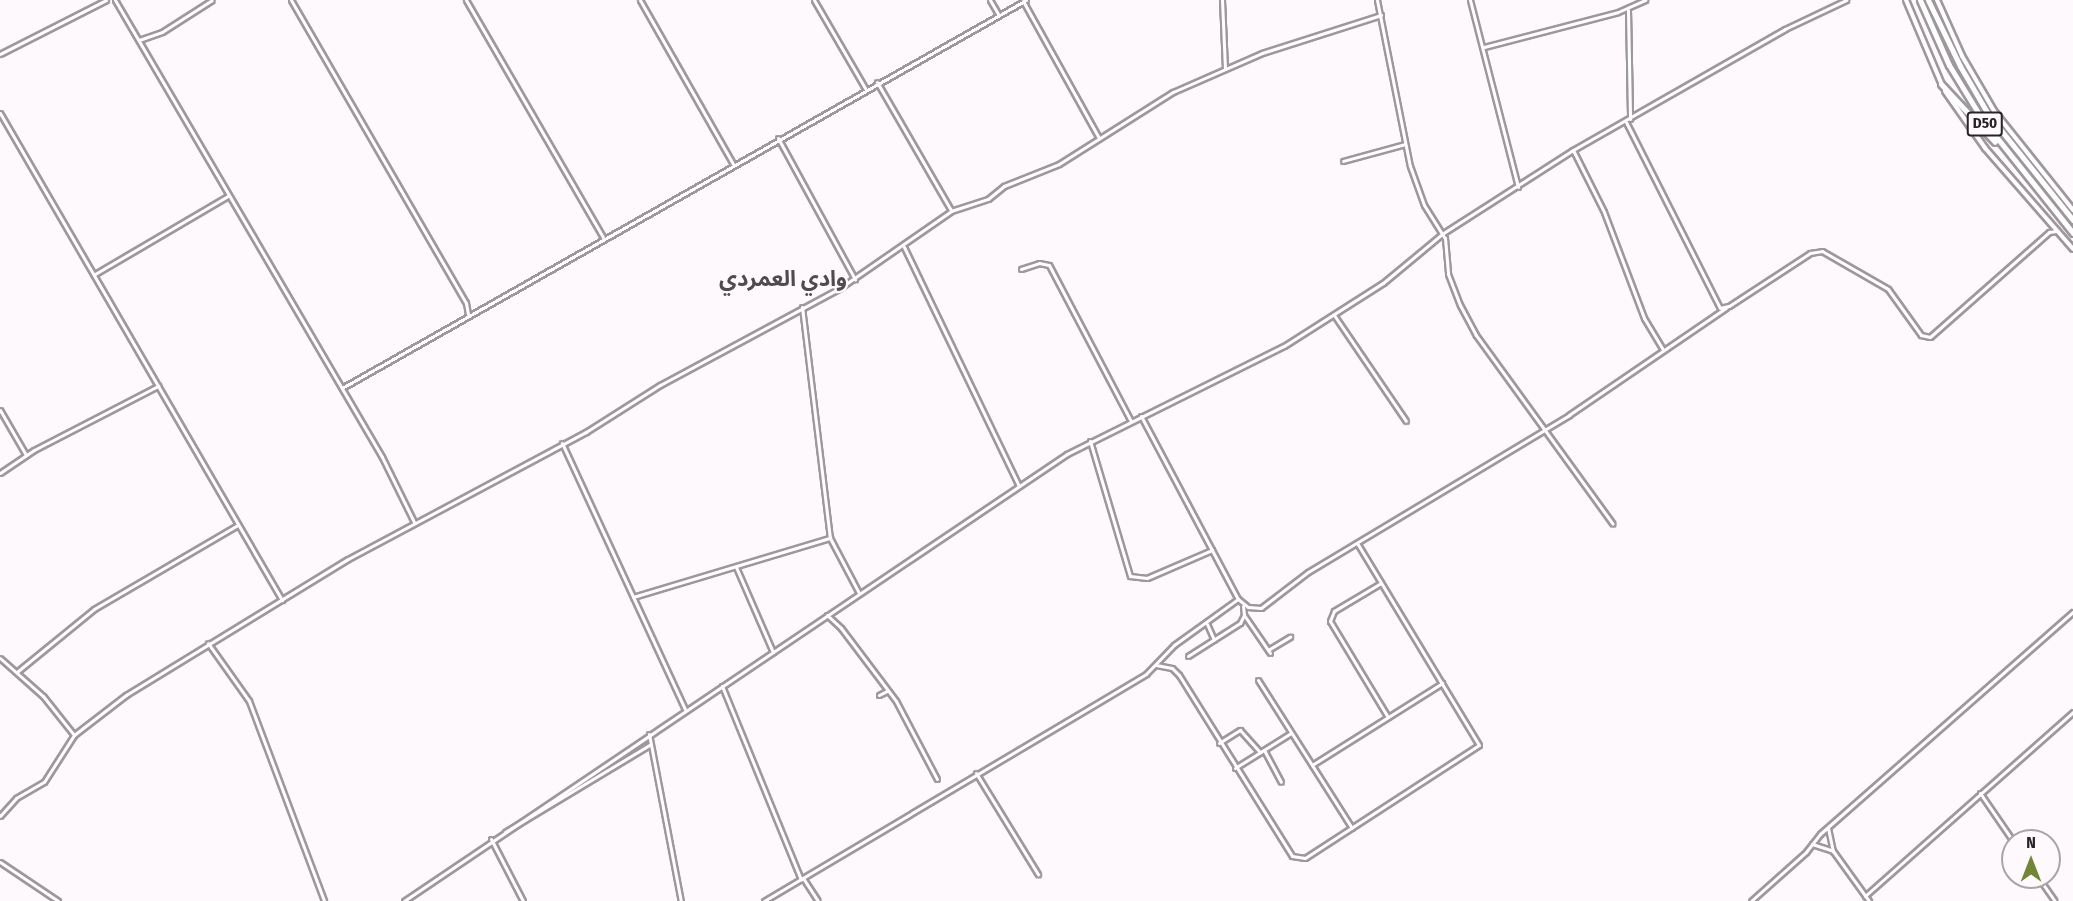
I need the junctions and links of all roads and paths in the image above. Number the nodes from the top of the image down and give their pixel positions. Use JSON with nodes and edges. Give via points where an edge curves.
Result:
{"nodes":[{"id":1,"x":106,"y":0,"type":"edge"},
{"id":2,"x":115,"y":0,"type":"edge"},
{"id":3,"x":212,"y":0,"type":"edge"},
{"id":4,"x":291,"y":0,"type":"edge"},
{"id":5,"x":466,"y":0,"type":"edge"},
{"id":6,"x":640,"y":0,"type":"edge"},
{"id":7,"x":814,"y":0,"type":"edge"},
{"id":8,"x":990,"y":0,"type":"edge"},
{"id":9,"x":1222,"y":0,"type":"edge"},
{"id":10,"x":1377,"y":0,"type":"edge"},
{"id":11,"x":1470,"y":0,"type":"edge"},
{"id":12,"x":1645,"y":0,"type":"edge"},
{"id":13,"x":1846,"y":0,"type":"edge"},
{"id":14,"x":1906,"y":0,"type":"edge"},
{"id":15,"x":1920,"y":0,"type":"edge"},
{"id":16,"x":1928,"y":0,"type":"edge"},
{"id":17,"x":1937,"y":0,"type":"edge"},
{"id":18,"x":1024,"y":1,"type":"edge"},
{"id":19,"x":1628,"y":9,"type":"junction"},
{"id":20,"x":998,"y":14,"type":"junction"},
{"id":21,"x":1381,"y":15,"type":"junction"},
{"id":22,"x":138,"y":40,"type":"junction"},
{"id":23,"x":1484,"y":46,"type":"junction"},
{"id":24,"x":0,"y":54,"type":"edge"},
{"id":25,"x":1225,"y":68,"type":"junction"},
{"id":26,"x":877,"y":82,"type":"junction"},
{"id":27,"x":1941,"y":84,"type":"junction"},
{"id":28,"x":866,"y":88,"type":"junction"},
{"id":29,"x":0,"y":113,"type":"edge"},
{"id":30,"x":1630,"y":119,"type":"junction"},
{"id":31,"x":1626,"y":122,"type":"junction"},
{"id":32,"x":778,"y":138,"type":"junction"},
{"id":33,"x":1099,"y":138,"type":"junction"},
{"id":34,"x":1405,"y":144,"type":"junction"},
{"id":35,"x":2002,"y":148,"type":"junction"},
{"id":36,"x":1574,"y":150,"type":"junction"},
{"id":37,"x":1343,"y":161,"type":"dead end"},
{"id":38,"x":733,"y":164,"type":"junction"},
{"id":39,"x":1518,"y":187,"type":"junction"},
{"id":40,"x":228,"y":196,"type":"junction"},
{"id":41,"x":2073,"y":210,"type":"edge"},
{"id":42,"x":951,"y":211,"type":"junction"},
{"id":43,"x":2073,"y":220,"type":"edge"},
{"id":44,"x":2050,"y":223,"type":"junction"},
{"id":45,"x":2057,"y":231,"type":"junction"},
{"id":46,"x":2049,"y":232,"type":"junction"},
{"id":47,"x":2073,"y":233,"type":"edge"},
{"id":48,"x":1442,"y":234,"type":"junction"},
{"id":49,"x":603,"y":238,"type":"junction"},
{"id":50,"x":904,"y":246,"type":"junction"},
{"id":51,"x":2073,"y":249,"type":"edge"},
{"id":52,"x":1022,"y":269,"type":"dead end"},
{"id":53,"x":95,"y":274,"type":"junction"},
{"id":54,"x":855,"y":279,"type":"junction"},
{"id":55,"x":802,"y":307,"type":"junction"},
{"id":56,"x":1726,"y":308,"type":"junction"},
{"id":57,"x":468,"y":315,"type":"junction"},
{"id":58,"x":1334,"y":315,"type":"junction"},
{"id":59,"x":1663,"y":350,"type":"junction"},
{"id":60,"x":158,"y":386,"type":"junction"},
{"id":61,"x":342,"y":388,"type":"junction"},
{"id":62,"x":0,"y":410,"type":"edge"},
{"id":63,"x":1141,"y":416,"type":"junction"},
{"id":64,"x":1131,"y":421,"type":"junction"},
{"id":65,"x":1406,"y":421,"type":"dead end"},
{"id":66,"x":1547,"y":429,"type":"junction"},
{"id":67,"x":1090,"y":441,"type":"junction"},
{"id":68,"x":562,"y":443,"type":"junction"},
{"id":69,"x":26,"y":455,"type":"junction"},
{"id":70,"x":0,"y":473,"type":"edge"},
{"id":71,"x":1020,"y":486,"type":"junction"},
{"id":72,"x":414,"y":522,"type":"junction"},
{"id":73,"x":1613,"y":524,"type":"dead end"},
{"id":74,"x":238,"y":525,"type":"junction"},
{"id":75,"x":830,"y":538,"type":"junction"},
{"id":76,"x":1357,"y":543,"type":"junction"},
{"id":77,"x":1212,"y":550,"type":"junction"},
{"id":78,"x":736,"y":567,"type":"junction"},
{"id":79,"x":1381,"y":582,"type":"junction"},
{"id":80,"x":859,"y":592,"type":"junction"},
{"id":81,"x":633,"y":597,"type":"junction"},
{"id":82,"x":1238,"y":599,"type":"junction"},
{"id":83,"x":282,"y":600,"type":"junction"},
{"id":84,"x":1242,"y":604,"type":"junction"},
{"id":85,"x":2073,"y":612,"type":"edge"},
{"id":86,"x":827,"y":615,"type":"junction"},
{"id":87,"x":1245,"y":615,"type":"junction"},
{"id":88,"x":1207,"y":624,"type":"junction"},
{"id":89,"x":1290,"y":638,"type":"dead end"},
{"id":90,"x":1214,"y":640,"type":"junction"},
{"id":91,"x":208,"y":643,"type":"junction"},
{"id":92,"x":774,"y":652,"type":"junction"},
{"id":93,"x":1188,"y":656,"type":"dead end"},
{"id":94,"x":0,"y":657,"type":"edge"},
{"id":95,"x":1156,"y":665,"type":"junction"},
{"id":96,"x":18,"y":671,"type":"junction"},
{"id":97,"x":1258,"y":680,"type":"dead end"},
{"id":98,"x":1442,"y":683,"type":"junction"},
{"id":99,"x":722,"y":686,"type":"junction"},
{"id":100,"x":887,"y":691,"type":"junction"},
{"id":101,"x":879,"y":695,"type":"dead end"},
{"id":102,"x":686,"y":709,"type":"junction"},
{"id":103,"x":2073,"y":712,"type":"edge"},
{"id":104,"x":1388,"y":717,"type":"junction"},
{"id":105,"x":1292,"y":733,"type":"junction"},
{"id":106,"x":649,"y":734,"type":"junction"},
{"id":107,"x":74,"y":735,"type":"junction"},
{"id":108,"x":1219,"y":742,"type":"junction"},
{"id":109,"x":651,"y":744,"type":"junction"},
{"id":110,"x":1262,"y":751,"type":"junction"},
{"id":111,"x":1312,"y":765,"type":"junction"},
{"id":112,"x":1235,"y":768,"type":"junction"},
{"id":113,"x":976,"y":774,"type":"junction"},
{"id":114,"x":937,"y":779,"type":"dead end"},
{"id":115,"x":1281,"y":782,"type":"dead end"},
{"id":116,"x":1980,"y":793,"type":"junction"},
{"id":117,"x":0,"y":816,"type":"edge"},
{"id":118,"x":1352,"y":828,"type":"junction"},
{"id":119,"x":1828,"y":828,"type":"junction"},
{"id":120,"x":2005,"y":829,"type":"edge"},
{"id":121,"x":491,"y":839,"type":"junction"},
{"id":122,"x":1812,"y":844,"type":"junction"},
{"id":123,"x":1833,"y":851,"type":"junction"},
{"id":124,"x":0,"y":863,"type":"edge"},
{"id":125,"x":1038,"y":874,"type":"dead end"},
{"id":126,"x":802,"y":879,"type":"junction"},
{"id":127,"x":1865,"y":896,"type":"junction"},
{"id":128,"x":58,"y":901,"type":"edge"},
{"id":129,"x":324,"y":901,"type":"edge"},
{"id":130,"x":404,"y":901,"type":"edge"},
{"id":131,"x":522,"y":901,"type":"edge"},
{"id":132,"x":681,"y":901,"type":"edge"},
{"id":133,"x":764,"y":901,"type":"edge"},
{"id":134,"x":818,"y":901,"type":"edge"},
{"id":135,"x":1750,"y":901,"type":"edge"},
{"id":136,"x":1869,"y":901,"type":"edge"}],
"edges":[{"from":1,"to":24,"type":"street"},
{"from":2,"to":22,"type":"street"},
{"from":3,"to":22,"type":"street","via":[[162,32]]},
{"from":4,"to":57,"type":"street","via":[[466,303]]},
{"from":5,"to":49,"type":"street"},
{"from":6,"to":38,"type":"street"},
{"from":7,"to":28,"type":"street"},
{"from":8,"to":20,"type":"street"},
{"from":9,"to":25,"type":"street"},
{"from":10,"to":21,"type":"street"},
{"from":11,"to":23,"type":"street"},
{"from":12,"to":19,"type":"street"},
{"from":13,"to":30,"type":"street","via":[[1785,28]]},
{"from":14,"to":27,"type":"street"},
{"from":15,"to":35,"type":"main road","number":"D50","via":[[1956,76]]},
{"from":16,"to":43,"type":"main road","number":"D50","via":[[1959,66],[1988,114]]},
{"from":17,"to":41,"type":"street","via":[[1962,57],[1994,111]]},
{"from":18,"to":20,"type":"street"},
{"from":18,"to":33,"type":"street"},
{"from":19,"to":23,"type":"street"},
{"from":19,"to":30,"type":"street"},
{"from":20,"to":26,"type":"street"},
{"from":21,"to":25,"type":"street"},
{"from":21,"to":34,"type":"street"},
{"from":22,"to":40,"type":"street"},
{"from":23,"to":39,"type":"street"},
{"from":25,"to":33,"type":"street","via":[[1154,102]]},
{"from":26,"to":28,"type":"street"},
{"from":26,"to":42,"type":"street"},
{"from":27,"to":35,"type":"main road"},
{"from":27,"to":44,"type":"street","via":[[1978,139]]},
{"from":28,"to":32,"type":"street"},
{"from":29,"to":53,"type":"street"},
{"from":30,"to":31,"type":"street"},
{"from":31,"to":36,"type":"street"},
{"from":31,"to":56,"type":"street","via":[[1715,304]]},
{"from":32,"to":38,"type":"street"},
{"from":32,"to":54,"type":"street"},
{"from":33,"to":42,"type":"street","via":[[1059,164],[1004,186],[988,199]]},
{"from":34,"to":37,"type":"street"},
{"from":34,"to":48,"type":"street","via":[[1420,196]]},
{"from":35,"to":47,"type":"main road","number":"D50"},
{"from":36,"to":39,"type":"street"},
{"from":36,"to":59,"type":"street","via":[[1604,212],[1644,318]]},
{"from":38,"to":49,"type":"street"},
{"from":39,"to":48,"type":"street"},
{"from":40,"to":53,"type":"street"},
{"from":40,"to":61,"type":"street"},
{"from":42,"to":50,"type":"street"},
{"from":44,"to":45,"type":"street"},
{"from":44,"to":46,"type":"street"},
{"from":45,"to":46,"type":"street"},
{"from":45,"to":51,"type":"street"},
{"from":46,"to":56,"type":"street","via":[[1927,337],[1918,333],[1888,289],[1822,250],[1804,256]]},
{"from":48,"to":58,"type":"street","via":[[1383,283]]},
{"from":48,"to":66,"type":"street","via":[[1448,274],[1467,321]]},
{"from":49,"to":57,"type":"street"},
{"from":50,"to":54,"type":"street"},
{"from":50,"to":71,"type":"street"},
{"from":52,"to":64,"type":"street","via":[[1039,263],[1049,265]]},
{"from":53,"to":60,"type":"street"},
{"from":54,"to":55,"type":"street"},
{"from":55,"to":68,"type":"street"},
{"from":55,"to":75,"type":"street"},
{"from":56,"to":59,"type":"street"},
{"from":57,"to":61,"type":"street"},
{"from":58,"to":63,"type":"street","via":[[1260,359]]},
{"from":58,"to":65,"type":"street"},
{"from":59,"to":66,"type":"street"},
{"from":60,"to":69,"type":"street"},
{"from":60,"to":74,"type":"street"},
{"from":61,"to":72,"type":"street"},
{"from":62,"to":69,"type":"street"},
{"from":63,"to":64,"type":"street"},
{"from":63,"to":77,"type":"street"},
{"from":64,"to":67,"type":"street"},
{"from":66,"to":73,"type":"street"},
{"from":66,"to":76,"type":"street"},
{"from":67,"to":71,"type":"street"},
{"from":67,"to":77,"type":"street","via":[[1133,579],[1147,578]]},
{"from":68,"to":72,"type":"street"},
{"from":68,"to":81,"type":"street"},
{"from":69,"to":70,"type":"street"},
{"from":71,"to":80,"type":"street"},
{"from":72,"to":83,"type":"street"},
{"from":74,"to":83,"type":"street"},
{"from":74,"to":96,"type":"street","via":[[94,609]]},
{"from":75,"to":78,"type":"street"},
{"from":75,"to":80,"type":"street"},
{"from":76,"to":79,"type":"street"},
{"from":76,"to":84,"type":"street","via":[[1308,572],[1261,608]]},
{"from":77,"to":82,"type":"street"},
{"from":78,"to":81,"type":"street"},
{"from":78,"to":92,"type":"street"},
{"from":79,"to":98,"type":"street"},
{"from":79,"to":104,"type":"street","via":[[1334,611],[1330,621]]},
{"from":80,"to":86,"type":"street"},
{"from":81,"to":102,"type":"street"},
{"from":82,"to":84,"type":"street"},
{"from":82,"to":88,"type":"street"},
{"from":83,"to":91,"type":"street"},
{"from":84,"to":87,"type":"street"},
{"from":85,"to":119,"type":"street"},
{"from":86,"to":92,"type":"street"},
{"from":86,"to":100,"type":"street"},
{"from":87,"to":89,"type":"street","via":[[1269,652]]},
{"from":87,"to":90,"type":"street"},
{"from":88,"to":90,"type":"street"},
{"from":88,"to":95,"type":"street","via":[[1174,645]]},
{"from":90,"to":93,"type":"street"},
{"from":91,"to":107,"type":"street","via":[[146,681]]},
{"from":91,"to":129,"type":"street","via":[[249,701]]},
{"from":92,"to":99,"type":"street"},
{"from":94,"to":96,"type":"street"},
{"from":95,"to":108,"type":"street","via":[[1167,666],[1179,675]]},
{"from":95,"to":113,"type":"street"},
{"from":96,"to":107,"type":"street"},
{"from":97,"to":105,"type":"street"},
{"from":98,"to":104,"type":"street"},
{"from":98,"to":118,"type":"street","via":[[1479,740],[1478,747]]},
{"from":99,"to":102,"type":"street"},
{"from":99,"to":126,"type":"street"},
{"from":100,"to":101,"type":"street"},
{"from":100,"to":114,"type":"street"},
{"from":102,"to":106,"type":"street"},
{"from":103,"to":116,"type":"street"},
{"from":104,"to":111,"type":"street"},
{"from":105,"to":110,"type":"street"},
{"from":105,"to":111,"type":"street"},
{"from":106,"to":109,"type":"street"},
{"from":106,"to":121,"type":"street"},
{"from":107,"to":117,"type":"street","via":[[44,782],[16,798]]},
{"from":108,"to":110,"type":"street","via":[[1240,730]]},
{"from":108,"to":112,"type":"street"},
{"from":109,"to":121,"type":"street"},
{"from":109,"to":132,"type":"street"},
{"from":110,"to":112,"type":"street"},
{"from":110,"to":115,"type":"street"},
{"from":111,"to":118,"type":"street"},
{"from":112,"to":118,"type":"street","via":[[1294,859],[1305,858]]},
{"from":113,"to":125,"type":"street"},
{"from":113,"to":126,"type":"street"},
{"from":116,"to":120,"type":"street"},
{"from":116,"to":127,"type":"street"},
{"from":119,"to":122,"type":"street"},
{"from":119,"to":123,"type":"street"},
{"from":121,"to":130,"type":"street"},
{"from":121,"to":131,"type":"street"},
{"from":122,"to":123,"type":"street"},
{"from":122,"to":135,"type":"street"},
{"from":123,"to":127,"type":"street"},
{"from":124,"to":128,"type":"street"},
{"from":126,"to":133,"type":"street"},
{"from":126,"to":134,"type":"street"},
{"from":127,"to":136,"type":"street"}]}
